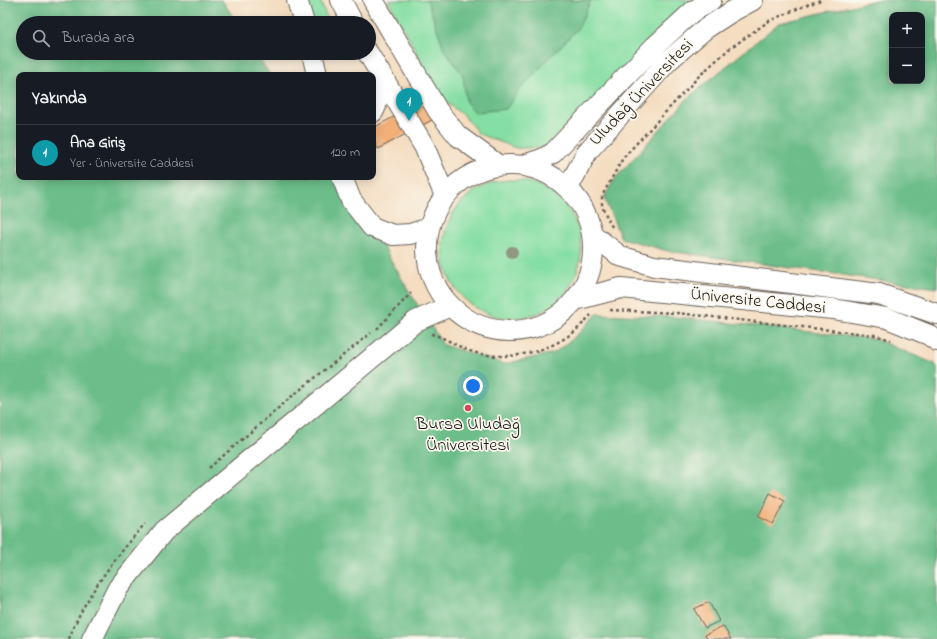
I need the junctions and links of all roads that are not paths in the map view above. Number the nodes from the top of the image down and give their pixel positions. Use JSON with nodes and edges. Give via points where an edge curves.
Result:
{"nodes":[{"id":1,"x":297,"y":0,"type":"edge"},
{"id":2,"x":341,"y":0,"type":"edge"},
{"id":3,"x":373,"y":0,"type":"edge"},
{"id":4,"x":711,"y":0,"type":"edge"},
{"id":5,"x":753,"y":0,"type":"edge"},
{"id":6,"x":302,"y":16,"type":"edge"},
{"id":7,"x":346,"y":16,"type":"edge"},
{"id":8,"x":349,"y":16,"type":"edge"},
{"id":9,"x":314,"y":60,"type":"edge"},
{"id":10,"x":362,"y":60,"type":"edge"},
{"id":11,"x":372,"y":60,"type":"edge"},
{"id":12,"x":316,"y":72,"type":"edge"},
{"id":13,"x":367,"y":72,"type":"edge"},
{"id":14,"x":524,"y":165,"type":"junction"},
{"id":15,"x":498,"y":166,"type":"junction"},
{"id":16,"x":343,"y":180,"type":"edge"},
{"id":17,"x":568,"y":188,"type":"junction"},
{"id":18,"x":445,"y":196,"type":"junction"},
{"id":19,"x":429,"y":228,"type":"junction"},
{"id":20,"x":593,"y":235,"type":"junction"},
{"id":21,"x":575,"y":300,"type":"junction"},
{"id":22,"x":450,"y":306,"type":"junction"},
{"id":23,"x":937,"y":314,"type":"edge"},
{"id":24,"x":937,"y":341,"type":"edge"},
{"id":25,"x":92,"y":639,"type":"edge"}],
"edges":[{"from":1,"to":6,"type":"street"},
{"from":2,"to":7,"type":"street"},
{"from":2,"to":8,"type":"street"},
{"from":3,"to":15,"type":"street","via":[[438,111],[458,136]]},
{"from":4,"to":14,"type":"street","name":"Uludağ Üniversitesi","via":[[692,12],[655,46],[553,153]]},
{"from":5,"to":17,"type":"street","name":"Uludağ Üniversitesi","via":[[705,29],[668,61],[587,152]]},
{"from":9,"to":12,"type":"street"},
{"from":10,"to":13,"type":"street"},
{"from":11,"to":18,"type":"street","via":[[424,146]]},
{"from":14,"to":15,"type":"street"},
{"from":14,"to":17,"type":"street","via":[[545,172]]},
{"from":15,"to":18,"type":"street","via":[[478,171],[460,181]]},
{"from":16,"to":19,"type":"street","via":[[351,200],[372,227],[393,235],[410,234]]},
{"from":17,"to":20,"type":"street","via":[[584,210]]},
{"from":18,"to":19,"type":"street","via":[[435,211]]},
{"from":19,"to":22,"type":"street","via":[[427,256],[434,283]]},
{"from":20,"to":21,"type":"street","via":[[593,258],[587,281]]},
{"from":20,"to":23,"type":"street","name":"Üniversite Caddesi","via":[[620,256],[654,266],[879,294]]},
{"from":21,"to":22,"type":"street","via":[[554,319],[528,330],[500,331],[473,323]]},
{"from":21,"to":24,"type":"street","name":"Üniversite Caddesi","via":[[621,288],[833,309],[887,318],[929,335]]},
{"from":22,"to":25,"type":"street","via":[[416,321],[164,531],[118,588]]}]}
